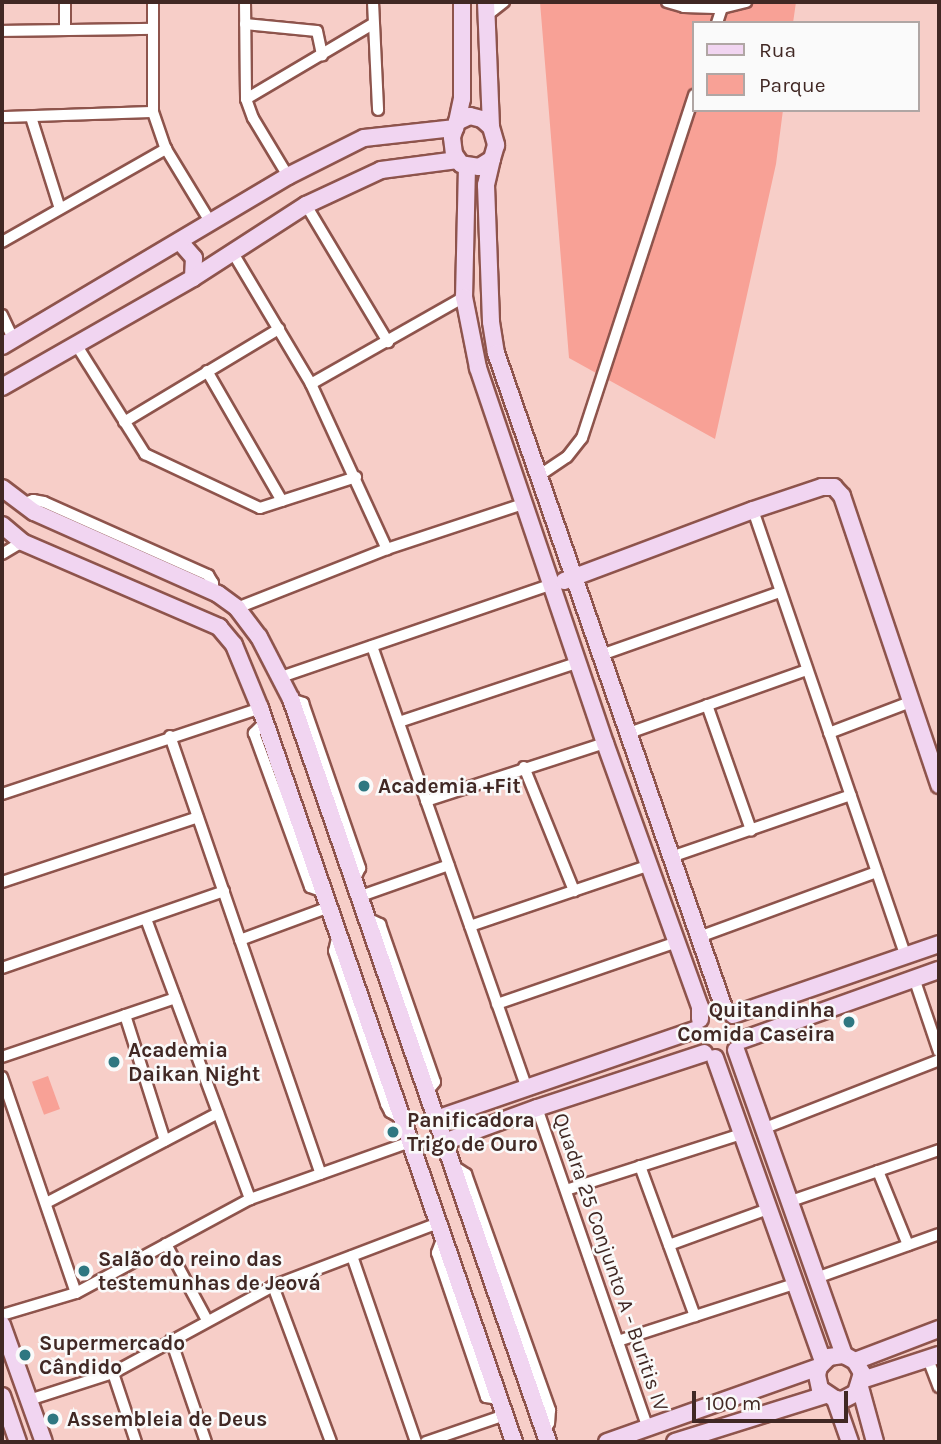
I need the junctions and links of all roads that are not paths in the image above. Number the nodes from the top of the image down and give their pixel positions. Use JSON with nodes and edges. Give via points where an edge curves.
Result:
{"nodes":[{"id":1,"x":65,"y":2,"type":"edge"},
{"id":2,"x":153,"y":2,"type":"edge"},
{"id":3,"x":245,"y":2,"type":"edge"},
{"id":4,"x":373,"y":2,"type":"edge"},
{"id":5,"x":462,"y":2,"type":"edge"},
{"id":6,"x":504,"y":2,"type":"edge"},
{"id":7,"x":667,"y":2,"type":"edge"},
{"id":8,"x":746,"y":2,"type":"edge"},
{"id":9,"x":723,"y":5,"type":"edge"},
{"id":10,"x":486,"y":9,"type":"edge"},
{"id":11,"x":245,"y":24,"type":"junction"},
{"id":12,"x":373,"y":24,"type":"junction"},
{"id":13,"x":153,"y":29,"type":"junction"},
{"id":14,"x":65,"y":30,"type":"junction"},
{"id":15,"x":2,"y":32,"type":"edge"},
{"id":16,"x":321,"y":55,"type":"junction"},
{"id":17,"x":246,"y":99,"type":"junction"},
{"id":18,"x":692,"y":101,"type":"edge"},
{"id":19,"x":378,"y":110,"type":"dead end"},
{"id":20,"x":152,"y":112,"type":"junction"},
{"id":21,"x":2,"y":117,"type":"edge"},
{"id":22,"x":31,"y":117,"type":"junction"},
{"id":23,"x":456,"y":125,"type":"junction"},
{"id":24,"x":491,"y":127,"type":"junction"},
{"id":25,"x":166,"y":149,"type":"junction"},
{"id":26,"x":492,"y":159,"type":"junction"},
{"id":27,"x":462,"y":163,"type":"junction"},
{"id":28,"x":288,"y":176,"type":"junction"},
{"id":29,"x":306,"y":205,"type":"junction"},
{"id":30,"x":60,"y":209,"type":"junction"},
{"id":31,"x":211,"y":223,"type":"junction"},
{"id":32,"x":2,"y":242,"type":"edge"},
{"id":33,"x":181,"y":243,"type":"junction"},
{"id":34,"x":233,"y":253,"type":"junction"},
{"id":35,"x":193,"y":278,"type":"junction"},
{"id":36,"x":464,"y":297,"type":"junction"},
{"id":37,"x":2,"y":314,"type":"edge"},
{"id":38,"x":279,"y":329,"type":"junction"},
{"id":39,"x":7,"y":342,"type":"edge"},
{"id":40,"x":388,"y":342,"type":"junction"},
{"id":41,"x":77,"y":346,"type":"junction"},
{"id":42,"x":207,"y":371,"type":"junction"},
{"id":43,"x":311,"y":384,"type":"junction"},
{"id":44,"x":2,"y":387,"type":"edge"},
{"id":45,"x":124,"y":422,"type":"junction"},
{"id":46,"x":540,"y":475,"type":"junction"},
{"id":47,"x":356,"y":477,"type":"junction"},
{"id":48,"x":2,"y":488,"type":"edge"},
{"id":49,"x":282,"y":501,"type":"junction"},
{"id":50,"x":523,"y":504,"type":"junction"},
{"id":51,"x":753,"y":510,"type":"junction"},
{"id":52,"x":2,"y":525,"type":"edge"},
{"id":53,"x":22,"y":542,"type":"junction"},
{"id":54,"x":387,"y":549,"type":"junction"},
{"id":55,"x":2,"y":554,"type":"edge"},
{"id":56,"x":575,"y":578,"type":"junction"},
{"id":57,"x":552,"y":584,"type":"junction"},
{"id":58,"x":780,"y":592,"type":"junction"},
{"id":59,"x":237,"y":608,"type":"junction"},
{"id":60,"x":372,"y":646,"type":"junction"},
{"id":61,"x":601,"y":655,"type":"junction"},
{"id":62,"x":579,"y":662,"type":"junction"},
{"id":63,"x":807,"y":670,"type":"junction"},
{"id":64,"x":281,"y":677,"type":"junction"},
{"id":65,"x":291,"y":699,"type":"junction"},
{"id":66,"x":909,"y":702,"type":"junction"},
{"id":67,"x":707,"y":705,"type":"junction"},
{"id":68,"x":262,"y":715,"type":"junction"},
{"id":69,"x":399,"y":722,"type":"junction"},
{"id":70,"x":629,"y":733,"type":"junction"},
{"id":71,"x":830,"y":733,"type":"junction"},
{"id":72,"x":170,"y":736,"type":"junction"},
{"id":73,"x":605,"y":743,"type":"junction"},
{"id":74,"x":524,"y":767,"type":"junction"},
{"id":75,"x":939,"y":785,"type":"edge"},
{"id":76,"x":2,"y":794,"type":"edge"},
{"id":77,"x":851,"y":794,"type":"junction"},
{"id":78,"x":426,"y":801,"type":"junction"},
{"id":79,"x":198,"y":817,"type":"junction"},
{"id":80,"x":751,"y":830,"type":"junction"},
{"id":81,"x":336,"y":832,"type":"junction"},
{"id":82,"x":307,"y":844,"type":"junction"},
{"id":83,"x":671,"y":858,"type":"junction"},
{"id":84,"x":449,"y":865,"type":"junction"},
{"id":85,"x":650,"y":865,"type":"junction"},
{"id":86,"x":877,"y":872,"type":"junction"},
{"id":87,"x":2,"y":882,"type":"edge"},
{"id":88,"x":355,"y":890,"type":"junction"},
{"id":89,"x":223,"y":891,"type":"junction"},
{"id":90,"x":574,"y":891,"type":"junction"},
{"id":91,"x":326,"y":899,"type":"junction"},
{"id":92,"x":365,"y":916,"type":"junction"},
{"id":93,"x":145,"y":919,"type":"junction"},
{"id":94,"x":470,"y":926,"type":"junction"},
{"id":95,"x":338,"y":934,"type":"junction"},
{"id":96,"x":699,"y":937,"type":"junction"},
{"id":97,"x":240,"y":940,"type":"junction"},
{"id":98,"x":677,"y":942,"type":"junction"},
{"id":99,"x":939,"y":944,"type":"edge"},
{"id":100,"x":906,"y":957,"type":"junction"},
{"id":101,"x":2,"y":968,"type":"edge"},
{"id":102,"x":939,"y":970,"type":"edge"},
{"id":103,"x":914,"y":978,"type":"junction"},
{"id":104,"x":175,"y":998,"type":"junction"},
{"id":105,"x":497,"y":1004,"type":"junction"},
{"id":106,"x":398,"y":1013,"type":"junction"},
{"id":107,"x":729,"y":1013,"type":"junction"},
{"id":108,"x":125,"y":1015,"type":"junction"},
{"id":109,"x":369,"y":1024,"type":"junction"},
{"id":110,"x":698,"y":1025,"type":"junction"},
{"id":111,"x":739,"y":1045,"type":"junction"},
{"id":112,"x":939,"y":1052,"type":"edge"},
{"id":113,"x":710,"y":1055,"type":"junction"},
{"id":114,"x":2,"y":1057,"type":"edge"},
{"id":115,"x":939,"y":1060,"type":"edge"},
{"id":116,"x":2,"y":1077,"type":"edge"},
{"id":117,"x":526,"y":1086,"type":"junction"},
{"id":118,"x":426,"y":1093,"type":"junction"},
{"id":119,"x":537,"y":1108,"type":"junction"},
{"id":120,"x":218,"y":1113,"type":"junction"},
{"id":121,"x":402,"y":1119,"type":"junction"},
{"id":122,"x":436,"y":1119,"type":"junction"},
{"id":123,"x":765,"y":1128,"type":"junction"},
{"id":124,"x":742,"y":1134,"type":"junction"},
{"id":125,"x":165,"y":1141,"type":"junction"},
{"id":126,"x":410,"y":1142,"type":"junction"},
{"id":127,"x":444,"y":1143,"type":"junction"},
{"id":128,"x":939,"y":1150,"type":"edge"},
{"id":129,"x":452,"y":1166,"type":"junction"},
{"id":130,"x":640,"y":1166,"type":"junction"},
{"id":131,"x":878,"y":1171,"type":"junction"},
{"id":132,"x":321,"y":1174,"type":"junction"},
{"id":133,"x":566,"y":1189,"type":"junction"},
{"id":134,"x":250,"y":1199,"type":"junction"},
{"id":135,"x":792,"y":1201,"type":"junction"},
{"id":136,"x":46,"y":1203,"type":"junction"},
{"id":137,"x":768,"y":1209,"type":"junction"},
{"id":138,"x":441,"y":1230,"type":"junction"},
{"id":139,"x":939,"y":1234,"type":"edge"},
{"id":140,"x":166,"y":1244,"type":"junction"},
{"id":141,"x":669,"y":1245,"type":"junction"},
{"id":142,"x":908,"y":1245,"type":"junction"},
{"id":143,"x":352,"y":1256,"type":"junction"},
{"id":144,"x":819,"y":1277,"type":"junction"},
{"id":145,"x":794,"y":1284,"type":"junction"},
{"id":146,"x":273,"y":1286,"type":"junction"},
{"id":147,"x":76,"y":1293,"type":"junction"},
{"id":148,"x":502,"y":1311,"type":"junction"},
{"id":149,"x":2,"y":1315,"type":"edge"},
{"id":150,"x":695,"y":1316,"type":"junction"},
{"id":151,"x":207,"y":1320,"type":"junction"},
{"id":152,"x":472,"y":1321,"type":"junction"},
{"id":153,"x":2,"y":1325,"type":"edge"},
{"id":154,"x":939,"y":1329,"type":"edge"},
{"id":155,"x":171,"y":1340,"type":"junction"},
{"id":156,"x":618,"y":1341,"type":"junction"},
{"id":157,"x":933,"y":1357,"type":"edge"},
{"id":158,"x":850,"y":1358,"type":"junction"},
{"id":159,"x":821,"y":1364,"type":"junction"},
{"id":160,"x":113,"y":1373,"type":"junction"},
{"id":161,"x":861,"y":1384,"type":"junction"},
{"id":162,"x":939,"y":1387,"type":"edge"},
{"id":163,"x":830,"y":1397,"type":"junction"},
{"id":164,"x":499,"y":1399,"type":"junction"},
{"id":165,"x":29,"y":1400,"type":"junction"},
{"id":166,"x":4,"y":1406,"type":"edge"},
{"id":167,"x":505,"y":1415,"type":"junction"},
{"id":168,"x":35,"y":1419,"type":"junction"},
{"id":169,"x":648,"y":1428,"type":"junction"},
{"id":170,"x":17,"y":1437,"type":"edge"},
{"id":171,"x":546,"y":1437,"type":"edge"},
{"id":172,"x":43,"y":1440,"type":"edge"},
{"id":173,"x":136,"y":1442,"type":"edge"},
{"id":174,"x":206,"y":1442,"type":"edge"},
{"id":175,"x":331,"y":1442,"type":"edge"},
{"id":176,"x":416,"y":1442,"type":"edge"},
{"id":177,"x":426,"y":1442,"type":"edge"},
{"id":178,"x":514,"y":1442,"type":"edge"},
{"id":179,"x":607,"y":1442,"type":"edge"},
{"id":180,"x":675,"y":1442,"type":"edge"},
{"id":181,"x":850,"y":1442,"type":"edge"},
{"id":182,"x":875,"y":1442,"type":"edge"}],
"edges":[{"from":1,"to":14,"type":"street"},
{"from":2,"to":13,"type":"street"},
{"from":3,"to":11,"type":"street"},
{"from":4,"to":12,"type":"street"},
{"from":5,"to":23,"type":"street","via":[[462,99]]},
{"from":6,"to":10,"type":"street"},
{"from":7,"to":9,"type":"street","via":[[684,7]]},
{"from":8,"to":9,"type":"street"},
{"from":10,"to":24,"type":"street"},
{"from":11,"to":16,"type":"street","via":[[317,31]]},
{"from":11,"to":17,"type":"street"},
{"from":12,"to":16,"type":"street"},
{"from":12,"to":19,"type":"street"},
{"from":13,"to":14,"type":"street"},
{"from":13,"to":20,"type":"street"},
{"from":14,"to":15,"type":"street"},
{"from":16,"to":17,"type":"street"},
{"from":17,"to":28,"type":"street"},
{"from":18,"to":46,"type":"street","via":[[582,438],[567,457]]},
{"from":20,"to":22,"type":"street"},
{"from":20,"to":25,"type":"street"},
{"from":21,"to":22,"type":"street"},
{"from":22,"to":30,"type":"street"},
{"from":23,"to":24,"type":"street","via":[[477,117]]},
{"from":23,"to":27,"type":"street","via":[[452,145]]},
{"from":23,"to":28,"type":"street","via":[[364,138]]},
{"from":24,"to":26,"type":"street","via":[[496,145]]},
{"from":25,"to":30,"type":"street"},
{"from":25,"to":31,"type":"street"},
{"from":26,"to":27,"type":"street","via":[[479,167]]},
{"from":26,"to":46,"type":"street","via":[[486,185],[491,322],[496,353]]},
{"from":27,"to":29,"type":"street","via":[[381,170]]},
{"from":27,"to":36,"type":"street"},
{"from":28,"to":31,"type":"street"},
{"from":29,"to":34,"type":"street"},
{"from":29,"to":40,"type":"street"},
{"from":30,"to":32,"type":"street"},
{"from":31,"to":33,"type":"street"},
{"from":33,"to":35,"type":"street","via":[[193,255]]},
{"from":33,"to":39,"type":"street"},
{"from":34,"to":35,"type":"street"},
{"from":34,"to":38,"type":"street"},
{"from":35,"to":41,"type":"street"},
{"from":36,"to":40,"type":"street"},
{"from":36,"to":50,"type":"street","via":[[478,368]]},
{"from":37,"to":39,"type":"street"},
{"from":38,"to":42,"type":"street"},
{"from":38,"to":43,"type":"street"},
{"from":40,"to":43,"type":"street"},
{"from":41,"to":44,"type":"street"},
{"from":41,"to":45,"type":"street"},
{"from":42,"to":45,"type":"street"},
{"from":42,"to":49,"type":"street"},
{"from":43,"to":47,"type":"street"},
{"from":45,"to":49,"type":"street","via":[[145,454],[260,508]]},
{"from":46,"to":56,"type":"street"},
{"from":47,"to":49,"type":"street"},
{"from":47,"to":54,"type":"street"},
{"from":48,"to":59,"type":"street","via":[[34,512],[213,592]]},
{"from":50,"to":54,"type":"street"},
{"from":50,"to":57,"type":"street"},
{"from":51,"to":56,"type":"street"},
{"from":51,"to":58,"type":"street"},
{"from":51,"to":66,"type":"street","via":[[821,487],[834,487],[842,496]]},
{"from":52,"to":53,"type":"street"},
{"from":53,"to":55,"type":"street"},
{"from":53,"to":68,"type":"street","via":[[219,627],[234,645]]},
{"from":54,"to":59,"type":"street"},
{"from":56,"to":57,"type":"street"},
{"from":56,"to":61,"type":"street"},
{"from":57,"to":60,"type":"street"},
{"from":57,"to":62,"type":"street"},
{"from":58,"to":61,"type":"street"},
{"from":58,"to":63,"type":"street"},
{"from":59,"to":64,"type":"street"},
{"from":60,"to":64,"type":"street"},
{"from":60,"to":69,"type":"street"},
{"from":61,"to":70,"type":"street"},
{"from":62,"to":69,"type":"street"},
{"from":62,"to":73,"type":"street"},
{"from":63,"to":67,"type":"street"},
{"from":63,"to":71,"type":"street"},
{"from":64,"to":65,"type":"street"},
{"from":65,"to":81,"type":"street"},
{"from":65,"to":88,"type":"street","via":[[303,703],[360,868]]},
{"from":66,"to":71,"type":"street"},
{"from":66,"to":75,"type":"street"},
{"from":67,"to":70,"type":"street"},
{"from":67,"to":80,"type":"street"},
{"from":68,"to":72,"type":"street"},
{"from":68,"to":82,"type":"street"},
{"from":68,"to":91,"type":"street","via":[[254,733],[310,887]]},
{"from":69,"to":78,"type":"street"},
{"from":70,"to":83,"type":"street"},
{"from":71,"to":77,"type":"street"},
{"from":72,"to":76,"type":"street"},
{"from":72,"to":79,"type":"street"},
{"from":73,"to":74,"type":"street"},
{"from":73,"to":85,"type":"street"},
{"from":74,"to":78,"type":"street"},
{"from":74,"to":90,"type":"street"},
{"from":77,"to":80,"type":"street"},
{"from":77,"to":86,"type":"street"},
{"from":78,"to":84,"type":"street"},
{"from":79,"to":87,"type":"street"},
{"from":79,"to":89,"type":"street"},
{"from":80,"to":83,"type":"street"},
{"from":81,"to":82,"type":"street"},
{"from":81,"to":88,"type":"street"},
{"from":82,"to":91,"type":"street"},
{"from":83,"to":96,"type":"street"},
{"from":84,"to":88,"type":"street"},
{"from":84,"to":94,"type":"street"},
{"from":85,"to":90,"type":"street"},
{"from":85,"to":98,"type":"street"},
{"from":86,"to":96,"type":"street"},
{"from":86,"to":100,"type":"street"},
{"from":88,"to":92,"type":"street"},
{"from":89,"to":93,"type":"street"},
{"from":89,"to":97,"type":"street"},
{"from":90,"to":94,"type":"street"},
{"from":91,"to":95,"type":"street"},
{"from":91,"to":97,"type":"street"},
{"from":92,"to":106,"type":"street"},
{"from":92,"to":118,"type":"street","via":[[380,924],[426,1055],[435,1082]]},
{"from":93,"to":101,"type":"street"},
{"from":93,"to":104,"type":"street"},
{"from":94,"to":105,"type":"street"},
{"from":95,"to":109,"type":"street"},
{"from":95,"to":121,"type":"street","via":[[334,951],[386,1104]]},
{"from":96,"to":107,"type":"street"},
{"from":97,"to":132,"type":"street"},
{"from":98,"to":105,"type":"street"},
{"from":98,"to":110,"type":"street","via":[[700,1007]]},
{"from":99,"to":100,"type":"street"},
{"from":100,"to":107,"type":"street"},
{"from":102,"to":103,"type":"street"},
{"from":103,"to":111,"type":"street"},
{"from":103,"to":112,"type":"street"},
{"from":104,"to":108,"type":"street"},
{"from":104,"to":120,"type":"street"},
{"from":105,"to":117,"type":"street"},
{"from":106,"to":109,"type":"street"},
{"from":106,"to":118,"type":"street"},
{"from":107,"to":110,"type":"street","via":[[711,1011]]},
{"from":107,"to":111,"type":"street","via":[[741,1026]]},
{"from":108,"to":114,"type":"street"},
{"from":108,"to":125,"type":"street"},
{"from":109,"to":121,"type":"street"},
{"from":110,"to":113,"type":"street","via":[[696,1043]]},
{"from":110,"to":117,"type":"street"},
{"from":111,"to":113,"type":"street"},
{"from":111,"to":123,"type":"street"},
{"from":113,"to":119,"type":"street"},
{"from":113,"to":124,"type":"street"},
{"from":115,"to":123,"type":"street"},
{"from":116,"to":136,"type":"street"},
{"from":117,"to":122,"type":"street"},
{"from":118,"to":122,"type":"street"},
{"from":119,"to":127,"type":"street"},
{"from":119,"to":133,"type":"street","name":"Quadra 25 Conjunto A - Buritis IV"},
{"from":120,"to":125,"type":"street"},
{"from":120,"to":134,"type":"street"},
{"from":121,"to":126,"type":"street"},
{"from":122,"to":127,"type":"street"},
{"from":123,"to":135,"type":"street"},
{"from":124,"to":130,"type":"street"},
{"from":124,"to":137,"type":"street"},
{"from":125,"to":136,"type":"street"},
{"from":126,"to":132,"type":"street"},
{"from":126,"to":138,"type":"street"},
{"from":127,"to":129,"type":"street"},
{"from":128,"to":131,"type":"street"},
{"from":129,"to":148,"type":"street"},
{"from":129,"to":171,"type":"street","via":[[466,1174],[550,1410]]},
{"from":130,"to":133,"type":"street"},
{"from":130,"to":141,"type":"street"},
{"from":131,"to":135,"type":"street"},
{"from":131,"to":142,"type":"street"},
{"from":132,"to":134,"type":"street"},
{"from":133,"to":156,"type":"street","name":"Quadra 25 Conjunto A - Buritis IV"},
{"from":134,"to":140,"type":"street"},
{"from":135,"to":144,"type":"street"},
{"from":136,"to":147,"type":"street"},
{"from":137,"to":141,"type":"street"},
{"from":137,"to":145,"type":"street"},
{"from":138,"to":143,"type":"street"},
{"from":138,"to":152,"type":"street"},
{"from":138,"to":164,"type":"street","via":[[437,1253],[477,1371],[486,1397]]},
{"from":139,"to":142,"type":"street"},
{"from":140,"to":147,"type":"street"},
{"from":140,"to":151,"type":"street"},
{"from":141,"to":150,"type":"street"},
{"from":142,"to":144,"type":"street"},
{"from":143,"to":146,"type":"street"},
{"from":143,"to":176,"type":"street"},
{"from":144,"to":158,"type":"street"},
{"from":145,"to":150,"type":"street"},
{"from":145,"to":159,"type":"street"},
{"from":146,"to":151,"type":"street"},
{"from":146,"to":175,"type":"street"},
{"from":147,"to":149,"type":"street"},
{"from":148,"to":152,"type":"street"},
{"from":148,"to":171,"type":"street"},
{"from":150,"to":156,"type":"street"},
{"from":151,"to":155,"type":"street"},
{"from":152,"to":164,"type":"street"},
{"from":153,"to":165,"type":"street"},
{"from":154,"to":158,"type":"street"},
{"from":155,"to":160,"type":"street"},
{"from":155,"to":174,"type":"street"},
{"from":156,"to":169,"type":"street","name":"Quadra 25 Conjunto A - Buritis IV"},
{"from":157,"to":161,"type":"street"},
{"from":157,"to":162,"type":"street"},
{"from":158,"to":159,"type":"street","via":[[829,1357]]},
{"from":158,"to":161,"type":"street"},
{"from":159,"to":163,"type":"street","via":[[817,1382]]},
{"from":159,"to":169,"type":"street"},
{"from":160,"to":165,"type":"street"},
{"from":160,"to":173,"type":"street"},
{"from":161,"to":163,"type":"street","via":[[850,1398]]},
{"from":161,"to":182,"type":"street"},
{"from":163,"to":180,"type":"street"},
{"from":163,"to":181,"type":"street"},
{"from":164,"to":167,"type":"street"},
{"from":165,"to":168,"type":"street"},
{"from":166,"to":170,"type":"street"},
{"from":167,"to":177,"type":"street"},
{"from":167,"to":178,"type":"street"},
{"from":168,"to":170,"type":"street"},
{"from":168,"to":172,"type":"street"},
{"from":169,"to":179,"type":"street"},
{"from":170,"to":172,"type":"street"}]}
